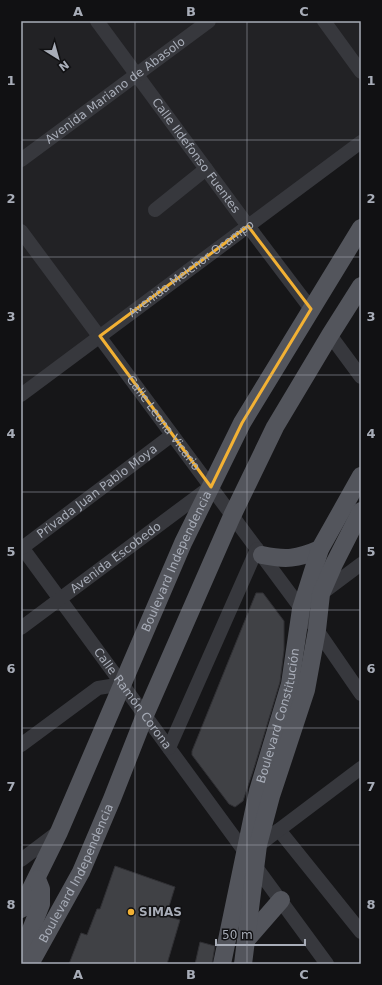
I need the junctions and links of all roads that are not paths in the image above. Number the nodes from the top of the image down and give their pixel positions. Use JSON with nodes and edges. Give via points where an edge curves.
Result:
{"nodes":[{"id":1,"x":97,"y":21,"type":"edge"},
{"id":2,"x":210,"y":21,"type":"edge"},
{"id":3,"x":324,"y":21,"type":"edge"},
{"id":4,"x":361,"y":72,"type":"edge"},
{"id":5,"x":137,"y":75,"type":"junction"},
{"id":6,"x":361,"y":142,"type":"edge"},
{"id":7,"x":21,"y":160,"type":"edge"},
{"id":8,"x":206,"y":169,"type":"junction"},
{"id":9,"x":155,"y":210,"type":"dead end"},
{"id":10,"x":248,"y":226,"type":"junction"},
{"id":11,"x":361,"y":228,"type":"edge"},
{"id":12,"x":21,"y":231,"type":"edge"},
{"id":13,"x":361,"y":286,"type":"edge"},
{"id":14,"x":311,"y":309,"type":"junction"},
{"id":15,"x":330,"y":335,"type":"junction"},
{"id":16,"x":100,"y":336,"type":"junction"},
{"id":17,"x":361,"y":376,"type":"edge"},
{"id":18,"x":21,"y":395,"type":"edge"},
{"id":19,"x":172,"y":435,"type":"junction"},
{"id":20,"x":361,"y":476,"type":"edge"},
{"id":21,"x":211,"y":487,"type":"junction"},
{"id":22,"x":361,"y":511,"type":"edge"},
{"id":23,"x":232,"y":516,"type":"junction"},
{"id":24,"x":22,"y":547,"type":"edge"},
{"id":25,"x":320,"y":549,"type":"junction"},
{"id":26,"x":259,"y":552,"type":"junction"},
{"id":27,"x":361,"y":564,"type":"edge"},
{"id":28,"x":321,"y":594,"type":"junction"},
{"id":29,"x":60,"y":599,"type":"junction"},
{"id":30,"x":301,"y":609,"type":"junction"},
{"id":31,"x":21,"y":628,"type":"edge"},
{"id":32,"x":317,"y":630,"type":"junction"},
{"id":33,"x":123,"y":684,"type":"junction"},
{"id":34,"x":361,"y":694,"type":"edge"},
{"id":35,"x":145,"y":715,"type":"junction"},
{"id":36,"x":21,"y":745,"type":"edge"},
{"id":37,"x":170,"y":748,"type":"junction"},
{"id":38,"x":361,"y":768,"type":"edge"},
{"id":39,"x":279,"y":830,"type":"junction"},
{"id":40,"x":58,"y":832,"type":"junction"},
{"id":41,"x":252,"y":848,"type":"junction"},
{"id":42,"x":21,"y":859,"type":"edge"},
{"id":43,"x":255,"y":865,"type":"junction"},
{"id":44,"x":37,"y":879,"type":"junction"},
{"id":45,"x":281,"y":900,"type":"junction"},
{"id":46,"x":21,"y":909,"type":"edge"},
{"id":47,"x":361,"y":932,"type":"edge"},
{"id":48,"x":247,"y":939,"type":"junction"},
{"id":49,"x":30,"y":964,"type":"edge"},
{"id":50,"x":222,"y":964,"type":"edge"},
{"id":51,"x":243,"y":964,"type":"edge"},
{"id":52,"x":328,"y":964,"type":"edge"}],
"edges":[{"from":1,"to":5,"type":"street","name":"Calle Ildefonso Fuentes"},
{"from":2,"to":5,"type":"street","name":"Avenida Mariano de Abasolo"},
{"from":3,"to":4,"type":"street"},
{"from":5,"to":7,"type":"street","name":"Avenida Mariano de Abasolo"},
{"from":5,"to":8,"type":"street","name":"Calle Ildefonso Fuentes"},
{"from":6,"to":10,"type":"street","name":"Avenida Melchor Ocampo"},
{"from":8,"to":9,"type":"street"},
{"from":8,"to":10,"type":"street","name":"Calle Ildefonso Fuentes"},
{"from":10,"to":14,"type":"street","name":"Calle Ildefonso Fuentes"},
{"from":10,"to":16,"type":"street","name":"Avenida Melchor Ocampo"},
{"from":11,"to":14,"type":"main road","name":"Boulevard Independencia"},
{"from":12,"to":16,"type":"street","name":"Calle Leona Vicario"},
{"from":13,"to":15,"type":"main road","name":"Boulevard Independencia"},
{"from":14,"to":21,"type":"main road","name":"Boulevard Independencia","via":[[242,423]]},
{"from":15,"to":17,"type":"street"},
{"from":15,"to":23,"type":"main road","name":"Boulevard Independencia","via":[[275,427]]},
{"from":16,"to":18,"type":"street","name":"Avenida Melchor Ocampo"},
{"from":16,"to":19,"type":"street","name":"Calle Leona Vicario"},
{"from":19,"to":21,"type":"street","name":"Calle Leona Vicario"},
{"from":19,"to":24,"type":"street","name":"Privada Juan Pablo Moya"},
{"from":20,"to":25,"type":"main road","name":"Boulevard Constitución"},
{"from":21,"to":23,"type":"street","name":"Calle Leona Vicario"},
{"from":21,"to":29,"type":"street","name":"Avenida Escobedo"},
{"from":21,"to":33,"type":"main road","name":"Boulevard Independencia","via":[[183,543]]},
{"from":22,"to":28,"type":"main road","name":"Boulevard Constitución"},
{"from":23,"to":26,"type":"street","name":"Calle Leona Vicario"},
{"from":23,"to":35,"type":"main road","name":"Boulevard Independencia"},
{"from":24,"to":29,"type":"street","name":"Calle Ramón Corona"},
{"from":25,"to":26,"type":"main road","via":[[293,558],[279,558]]},
{"from":25,"to":30,"type":"main road","name":"Boulevard Constitución"},
{"from":26,"to":30,"type":"street","name":"Calle Leona Vicario"},
{"from":26,"to":37,"type":"street"},
{"from":27,"to":28,"type":"street"},
{"from":28,"to":30,"type":"street"},
{"from":28,"to":32,"type":"main road","name":"Boulevard Constitución"},
{"from":29,"to":31,"type":"street","name":"Avenida Escobedo"},
{"from":29,"to":33,"type":"street","name":"Calle Ramón Corona"},
{"from":30,"to":32,"type":"street","name":"Calle Leona Vicario"},
{"from":30,"to":41,"type":"main road","name":"Boulevard Constitución","via":[[290,684],[258,791]]},
{"from":32,"to":34,"type":"street","name":"Calle Leona Vicario"},
{"from":32,"to":41,"type":"main road","name":"Boulevard Constitución","via":[[306,690]]},
{"from":33,"to":35,"type":"street","name":"Calle Ramón Corona"},
{"from":33,"to":36,"type":"street","via":[[98,688]]},
{"from":33,"to":40,"type":"main road","name":"Boulevard Independencia"},
{"from":35,"to":37,"type":"street","name":"Calle Ramón Corona"},
{"from":35,"to":49,"type":"main road","name":"Boulevard Independencia","via":[[81,872]]},
{"from":37,"to":41,"type":"street","name":"Calle Ramón Corona"},
{"from":38,"to":39,"type":"street"},
{"from":39,"to":41,"type":"street"},
{"from":39,"to":47,"type":"street"},
{"from":40,"to":42,"type":"street"},
{"from":40,"to":44,"type":"main road","name":"Boulevard Independencia"},
{"from":41,"to":43,"type":"main road","name":"Boulevard Constitución"},
{"from":41,"to":50,"type":"main road","name":"Boulevard Constitución"},
{"from":42,"to":44,"type":"street"},
{"from":43,"to":45,"type":"street"},
{"from":43,"to":48,"type":"main road","name":"Boulevard Constitución"},
{"from":44,"to":46,"type":"main road","name":"Boulevard Independencia"},
{"from":44,"to":49,"type":"main road","via":[[41,889],[41,904],[23,954]]},
{"from":45,"to":48,"type":"main road"},
{"from":45,"to":52,"type":"street"},
{"from":48,"to":51,"type":"main road","name":"Boulevard Constitución"}]}
